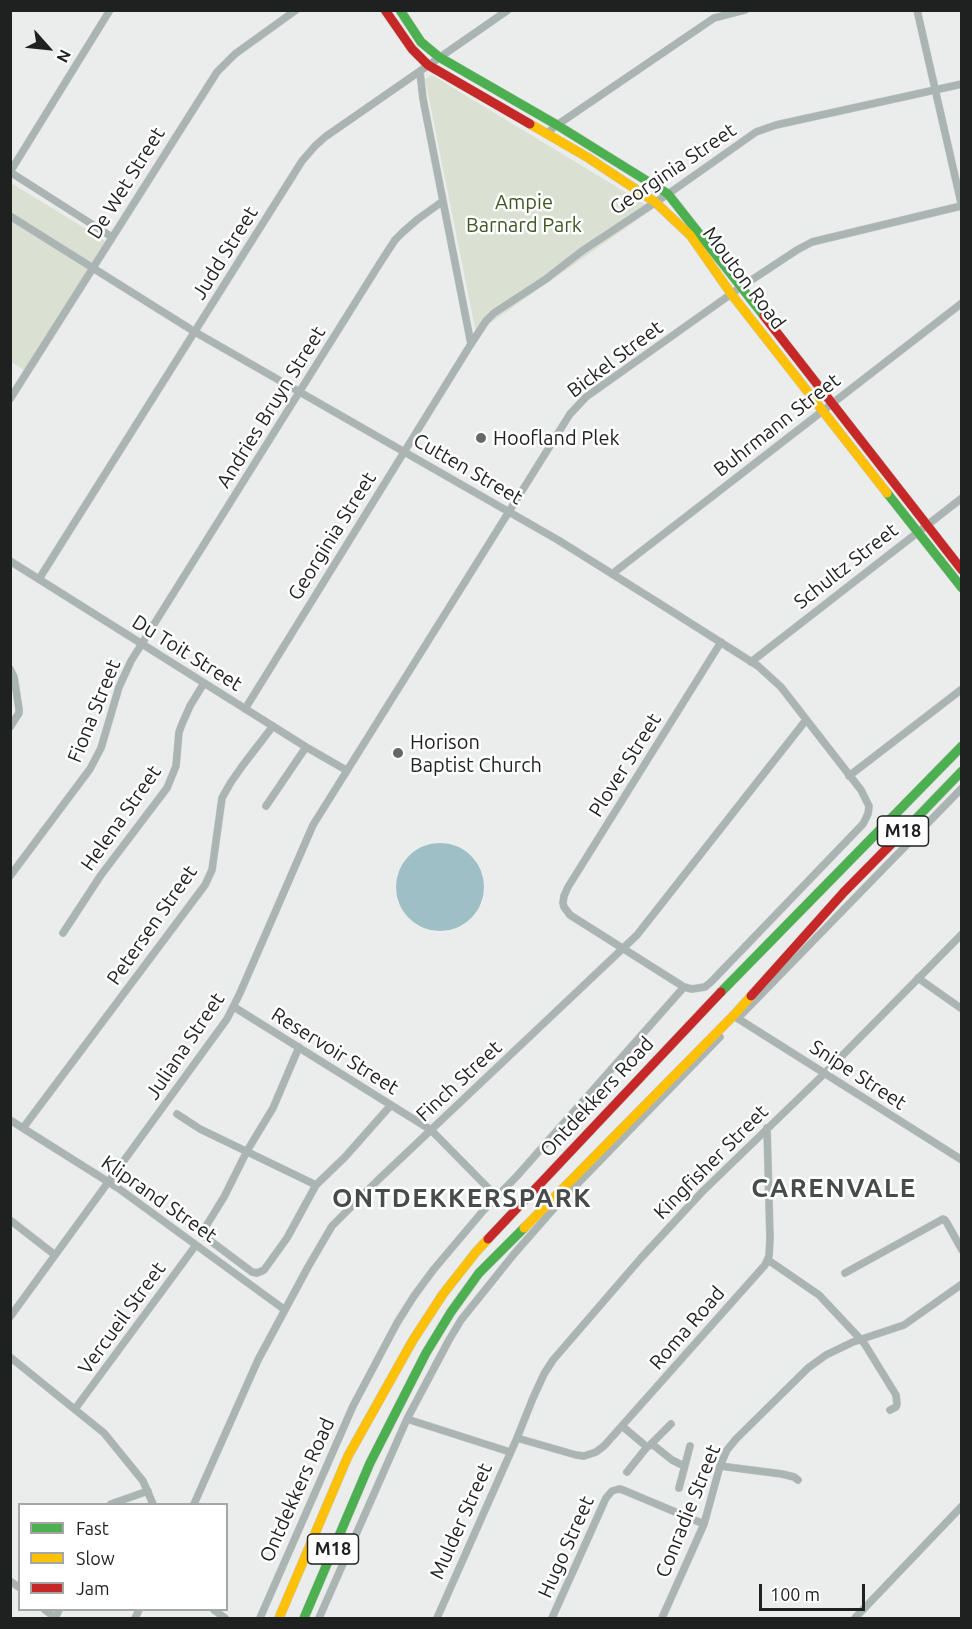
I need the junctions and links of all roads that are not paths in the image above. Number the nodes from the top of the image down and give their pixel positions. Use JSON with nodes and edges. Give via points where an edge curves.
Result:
{"nodes":[{"id":1,"x":110,"y":10,"type":"edge"},
{"id":2,"x":296,"y":10,"type":"edge"},
{"id":3,"x":385,"y":10,"type":"edge"},
{"id":4,"x":400,"y":10,"type":"edge"},
{"id":5,"x":508,"y":10,"type":"edge"},
{"id":6,"x":745,"y":10,"type":"edge"},
{"id":7,"x":917,"y":10,"type":"edge"},
{"id":8,"x":713,"y":14,"type":"edge"},
{"id":9,"x":439,"y":57,"type":"junction"},
{"id":10,"x":428,"y":65,"type":"junction"},
{"id":11,"x":420,"y":72,"type":"junction"},
{"id":12,"x":962,"y":84,"type":"edge"},
{"id":13,"x":934,"y":90,"type":"junction"},
{"id":14,"x":557,"y":125,"type":"junction"},
{"id":15,"x":547,"y":133,"type":"junction"},
{"id":16,"x":10,"y":172,"type":"edge"},
{"id":17,"x":668,"y":194,"type":"junction"},
{"id":18,"x":443,"y":201,"type":"junction"},
{"id":19,"x":655,"y":202,"type":"junction"},
{"id":20,"x":961,"y":206,"type":"edge"},
{"id":21,"x":10,"y":216,"type":"edge"},
{"id":22,"x":112,"y":237,"type":"junction"},
{"id":23,"x":92,"y":268,"type":"junction"},
{"id":24,"x":741,"y":288,"type":"junction"},
{"id":25,"x":732,"y":294,"type":"junction"},
{"id":26,"x":962,"y":303,"type":"edge"},
{"id":27,"x":195,"y":332,"type":"junction"},
{"id":28,"x":471,"y":344,"type":"junction"},
{"id":29,"x":300,"y":392,"type":"junction"},
{"id":30,"x":10,"y":399,"type":"edge"},
{"id":31,"x":831,"y":404,"type":"junction"},
{"id":32,"x":823,"y":411,"type":"junction"},
{"id":33,"x":405,"y":452,"type":"junction"},
{"id":34,"x":962,"y":498,"type":"edge"},
{"id":35,"x":509,"y":512,"type":"junction"},
{"id":36,"x":926,"y":526,"type":"junction"},
{"id":37,"x":917,"y":532,"type":"junction"},
{"id":38,"x":10,"y":561,"type":"edge"},
{"id":39,"x":962,"y":570,"type":"edge"},
{"id":40,"x":612,"y":574,"type":"junction"},
{"id":41,"x":39,"y":579,"type":"junction"},
{"id":42,"x":962,"y":588,"type":"edge"},
{"id":43,"x":721,"y":642,"type":"junction"},
{"id":44,"x":141,"y":644,"type":"junction"},
{"id":45,"x":751,"y":662,"type":"junction"},
{"id":46,"x":10,"y":669,"type":"edge"},
{"id":47,"x":204,"y":683,"type":"junction"},
{"id":48,"x":962,"y":689,"type":"edge"},
{"id":49,"x":244,"y":709,"type":"junction"},
{"id":50,"x":806,"y":720,"type":"junction"},
{"id":51,"x":273,"y":726,"type":"junction"},
{"id":52,"x":10,"y":727,"type":"edge"},
{"id":53,"x":962,"y":746,"type":"edge"},
{"id":54,"x":306,"y":747,"type":"junction"},
{"id":55,"x":346,"y":770,"type":"junction"},
{"id":56,"x":962,"y":771,"type":"edge"},
{"id":57,"x":849,"y":776,"type":"junction"},
{"id":58,"x":962,"y":788,"type":"edge"},
{"id":59,"x":266,"y":806,"type":"dead end"},
{"id":60,"x":10,"y":876,"type":"edge"},
{"id":61,"x":63,"y":933,"type":"dead end"},
{"id":62,"x":962,"y":934,"type":"edge"},
{"id":63,"x":624,"y":948,"type":"junction"},
{"id":64,"x":918,"y":978,"type":"junction"},
{"id":65,"x":684,"y":987,"type":"junction"},
{"id":66,"x":234,"y":1007,"type":"junction"},
{"id":67,"x":962,"y":1010,"type":"edge"},
{"id":68,"x":737,"y":1018,"type":"junction"},
{"id":69,"x":298,"y":1047,"type":"junction"},
{"id":70,"x":825,"y":1073,"type":"junction"},
{"id":71,"x":391,"y":1105,"type":"junction"},
{"id":72,"x":177,"y":1114,"type":"dead end"},
{"id":73,"x":10,"y":1120,"type":"edge"},
{"id":74,"x":23,"y":1128,"type":"junction"},
{"id":75,"x":767,"y":1128,"type":"junction"},
{"id":76,"x":431,"y":1130,"type":"junction"},
{"id":77,"x":247,"y":1151,"type":"junction"},
{"id":78,"x":962,"y":1160,"type":"edge"},
{"id":79,"x":108,"y":1182,"type":"junction"},
{"id":80,"x":316,"y":1185,"type":"junction"},
{"id":81,"x":497,"y":1197,"type":"junction"},
{"id":82,"x":10,"y":1220,"type":"edge"},
{"id":83,"x":196,"y":1245,"type":"junction"},
{"id":84,"x":962,"y":1250,"type":"edge"},
{"id":85,"x":55,"y":1256,"type":"junction"},
{"id":86,"x":768,"y":1260,"type":"junction"},
{"id":87,"x":845,"y":1273,"type":"dead end"},
{"id":88,"x":962,"y":1284,"type":"edge"},
{"id":89,"x":285,"y":1310,"type":"junction"},
{"id":90,"x":10,"y":1317,"type":"edge"},
{"id":91,"x":861,"y":1339,"type":"junction"},
{"id":92,"x":10,"y":1357,"type":"edge"},
{"id":93,"x":75,"y":1409,"type":"junction"},
{"id":94,"x":890,"y":1410,"type":"dead end"},
{"id":95,"x":407,"y":1419,"type":"junction"},
{"id":96,"x":671,"y":1424,"type":"dead end"},
{"id":97,"x":622,"y":1426,"type":"junction"},
{"id":98,"x":517,"y":1438,"type":"junction"},
{"id":99,"x":650,"y":1445,"type":"junction"},
{"id":100,"x":690,"y":1446,"type":"dead end"},
{"id":101,"x":510,"y":1452,"type":"junction"},
{"id":102,"x":684,"y":1466,"type":"junction"},
{"id":103,"x":720,"y":1466,"type":"junction"},
{"id":104,"x":627,"y":1472,"type":"dead end"},
{"id":105,"x":798,"y":1480,"type":"dead end"},
{"id":106,"x":679,"y":1488,"type":"dead end"},
{"id":107,"x":148,"y":1491,"type":"junction"},
{"id":108,"x":114,"y":1503,"type":"edge"},
{"id":109,"x":153,"y":1503,"type":"edge"},
{"id":110,"x":194,"y":1503,"type":"edge"},
{"id":111,"x":962,"y":1506,"type":"edge"},
{"id":112,"x":704,"y":1524,"type":"junction"},
{"id":113,"x":260,"y":1618,"type":"edge"},
{"id":114,"x":279,"y":1618,"type":"edge"},
{"id":115,"x":304,"y":1618,"type":"edge"},
{"id":116,"x":320,"y":1618,"type":"edge"},
{"id":117,"x":437,"y":1618,"type":"edge"},
{"id":118,"x":552,"y":1618,"type":"edge"},
{"id":119,"x":662,"y":1618,"type":"edge"},
{"id":120,"x":855,"y":1618,"type":"edge"}],
"edges":[{"from":1,"to":16,"type":"street"},
{"from":2,"to":22,"type":"street","name":"De Wet Street","via":[[235,54],[217,72]]},
{"from":3,"to":10,"type":"main road","name":"Mouton Road"},
{"from":4,"to":9,"type":"main road","name":"Mouton Road","via":[[422,42]]},
{"from":5,"to":9,"type":"street","name":"Judd Street"},
{"from":6,"to":8,"type":"street"},
{"from":7,"to":13,"type":"street"},
{"from":8,"to":14,"type":"street"},
{"from":9,"to":10,"type":"street","name":"Judd Street"},
{"from":9,"to":14,"type":"main road","name":"Mouton Road"},
{"from":10,"to":11,"type":"street","name":"Judd Street"},
{"from":10,"to":15,"type":"main road","name":"Mouton Road"},
{"from":11,"to":18,"type":"street"},
{"from":11,"to":27,"type":"street","name":"Judd Street","via":[[315,146]]},
{"from":12,"to":13,"type":"street","name":"Georginia Street"},
{"from":13,"to":17,"type":"street","name":"Georginia Street","via":[[766,128]]},
{"from":13,"to":20,"type":"street"},
{"from":14,"to":15,"type":"street"},
{"from":14,"to":17,"type":"main road","name":"Mouton Road"},
{"from":15,"to":19,"type":"main road","name":"Mouton Road"},
{"from":16,"to":22,"type":"street"},
{"from":17,"to":19,"type":"street","name":"Georginia Street"},
{"from":17,"to":24,"type":"main road","name":"Mouton Road"},
{"from":18,"to":28,"type":"street"},
{"from":18,"to":29,"type":"street","name":"Andries Bruyn Street","via":[[395,240]]},
{"from":19,"to":25,"type":"main road","name":"Mouton Road","via":[[690,235]]},
{"from":19,"to":28,"type":"street","name":"Georginia Street","via":[[494,313]]},
{"from":20,"to":24,"type":"street","name":"Bickel Street","via":[[812,242]]},
{"from":21,"to":23,"type":"street","name":"Cutten Street"},
{"from":22,"to":23,"type":"street","name":"De Wet Street"},
{"from":23,"to":27,"type":"street","name":"Cutten Street"},
{"from":23,"to":30,"type":"street","name":"De Wet Street"},
{"from":24,"to":25,"type":"street","name":"Bickel Street"},
{"from":24,"to":31,"type":"main road","name":"Mouton Road"},
{"from":25,"to":32,"type":"main road","name":"Mouton Road"},
{"from":25,"to":35,"type":"street","name":"Bickel Street","via":[[580,402]]},
{"from":26,"to":31,"type":"street","name":"Buhrmann Street"},
{"from":27,"to":29,"type":"street","name":"Cutten Street"},
{"from":27,"to":41,"type":"street","name":"Judd Street"},
{"from":28,"to":33,"type":"street","name":"Georginia Street"},
{"from":29,"to":33,"type":"street","name":"Cutten Street"},
{"from":29,"to":44,"type":"street","name":"Andries Bruyn Street"},
{"from":31,"to":32,"type":"street","name":"Buhrmann Street"},
{"from":31,"to":36,"type":"main road","name":"Mouton Road"},
{"from":32,"to":37,"type":"main road","name":"Mouton Road"},
{"from":32,"to":40,"type":"street","name":"Buhrmann Street"},
{"from":33,"to":35,"type":"street","name":"Cutten Street"},
{"from":33,"to":49,"type":"street","name":"Georginia Street"},
{"from":34,"to":36,"type":"street","name":"Schultz Street"},
{"from":35,"to":40,"type":"street","name":"Cutten Street"},
{"from":35,"to":55,"type":"street","name":"Bickel Street"},
{"from":36,"to":37,"type":"street","name":"Schultz Street"},
{"from":36,"to":39,"type":"main road","name":"Mouton Road"},
{"from":37,"to":42,"type":"main road","name":"Mouton Road"},
{"from":37,"to":45,"type":"street","name":"Schultz Street"},
{"from":38,"to":41,"type":"street","name":"Du Toit Street"},
{"from":40,"to":43,"type":"street","name":"Cutten Street"},
{"from":41,"to":44,"type":"street","name":"Du Toit Street"},
{"from":43,"to":45,"type":"street","name":"Cutten Street"},
{"from":43,"to":63,"type":"street","name":"Plover Street","via":[[564,896],[564,907],[570,915]]},
{"from":44,"to":47,"type":"street","name":"Du Toit Street"},
{"from":44,"to":60,"type":"street","name":"Fiona Street","via":[[122,678],[101,748],[90,769]]},
{"from":45,"to":50,"type":"street","name":"Cutten Street","via":[[781,687]]},
{"from":46,"to":52,"type":"street","via":[[19,709]]},
{"from":47,"to":49,"type":"street","name":"Du Toit Street"},
{"from":47,"to":61,"type":"street","name":"Helena Street","via":[[179,732],[176,765],[167,788]]},
{"from":48,"to":57,"type":"street"},
{"from":49,"to":51,"type":"street","name":"Du Toit Street"},
{"from":50,"to":57,"type":"street","name":"Cutten Street"},
{"from":50,"to":63,"type":"street","name":"Finch Street"},
{"from":51,"to":54,"type":"street","name":"Du Toit Street"},
{"from":51,"to":74,"type":"street","name":"Petersen Street","via":[[222,798],[212,870],[205,885]]},
{"from":53,"to":114,"type":"main road","name":"Ontdekkers Road","number":"M18","via":[[711,1002],[476,1252],[443,1294],[348,1456]]},
{"from":54,"to":55,"type":"street","name":"Du Toit Street"},
{"from":54,"to":59,"type":"street"},
{"from":55,"to":66,"type":"street","name":"Juliana Street","via":[[307,835]]},
{"from":56,"to":115,"type":"main road","name":"Ontdekkers Road","number":"M18","via":[[844,892],[734,1015],[480,1273],[426,1353],[370,1463]]},
{"from":57,"to":65,"type":"street","name":"Cutten Street","via":[[867,800],[869,810],[863,824],[711,982],[696,989]]},
{"from":58,"to":68,"type":"street"},
{"from":62,"to":64,"type":"street","name":"Kingfisher Street"},
{"from":63,"to":65,"type":"street"},
{"from":63,"to":76,"type":"street","name":"Finch Street"},
{"from":64,"to":67,"type":"street"},
{"from":64,"to":70,"type":"street","name":"Kingfisher Street"},
{"from":65,"to":81,"type":"street","name":"Ontdekkers Road"},
{"from":66,"to":69,"type":"street","name":"Reservoir Street"},
{"from":66,"to":79,"type":"street","name":"Juliana Street"},
{"from":68,"to":70,"type":"street","name":"Snipe Street"},
{"from":68,"to":95,"type":"street","via":[[556,1206],[484,1291],[456,1328]]},
{"from":69,"to":71,"type":"street","name":"Reservoir Street"},
{"from":69,"to":77,"type":"street","via":[[273,1108]]},
{"from":70,"to":75,"type":"street","name":"Kingfisher Street"},
{"from":70,"to":78,"type":"street","name":"Snipe Street"},
{"from":71,"to":76,"type":"street","name":"Reservoir Street"},
{"from":71,"to":80,"type":"street"},
{"from":72,"to":77,"type":"street"},
{"from":73,"to":74,"type":"street","name":"Kliprand Street"},
{"from":74,"to":79,"type":"street","name":"Kliprand Street"},
{"from":75,"to":86,"type":"street"},
{"from":75,"to":98,"type":"street","name":"Kingfisher Street","via":[[694,1200],[553,1360]]},
{"from":76,"to":81,"type":"street","name":"Reservoir Street"},
{"from":76,"to":89,"type":"street","name":"Finch Street","via":[[332,1226]]},
{"from":77,"to":80,"type":"street"},
{"from":77,"to":80,"type":"street","via":[[203,1231],[204,1236],[252,1272],[264,1270]]},
{"from":79,"to":83,"type":"street","name":"Kliprand Street"},
{"from":79,"to":85,"type":"street","name":"Juliana Street"},
{"from":81,"to":113,"type":"street","name":"Ontdekkers Road","via":[[429,1275],[397,1323],[353,1406]]},
{"from":82,"to":85,"type":"street"},
{"from":83,"to":89,"type":"street","name":"Kliprand Street"},
{"from":83,"to":93,"type":"street","name":"Vercueil Street"},
{"from":84,"to":87,"type":"street","via":[[943,1219]]},
{"from":85,"to":90,"type":"street","name":"Juliana Street"},
{"from":86,"to":91,"type":"street","via":[[819,1295]]},
{"from":86,"to":97,"type":"street","name":"Roma Road"},
{"from":88,"to":91,"type":"street","name":"Conradie Street","via":[[904,1325]]},
{"from":89,"to":110,"type":"street","name":"Finch Street","via":[[258,1360]]},
{"from":91,"to":94,"type":"street","via":[[896,1395],[896,1407]]},
{"from":91,"to":103,"type":"street","name":"Conradie Street","via":[[801,1373],[736,1439]]},
{"from":92,"to":93,"type":"street"},
{"from":93,"to":107,"type":"street","via":[[110,1440]]},
{"from":95,"to":101,"type":"street"},
{"from":95,"to":116,"type":"street"},
{"from":96,"to":99,"type":"street"},
{"from":97,"to":98,"type":"street","name":"Roma Road","via":[[604,1446],[584,1456]]},
{"from":97,"to":99,"type":"street"},
{"from":98,"to":101,"type":"street","name":"Mulder Street"},
{"from":99,"to":102,"type":"street"},
{"from":99,"to":104,"type":"street"},
{"from":100,"to":102,"type":"street"},
{"from":101,"to":117,"type":"street","name":"Mulder Street"},
{"from":102,"to":106,"type":"street"},
{"from":103,"to":105,"type":"street","via":[[782,1474]]},
{"from":103,"to":112,"type":"street","name":"Conradie Street"},
{"from":107,"to":108,"type":"street"},
{"from":107,"to":109,"type":"street"},
{"from":111,"to":120,"type":"street"},
{"from":112,"to":118,"type":"street","name":"Hugo Street","via":[[623,1490],[612,1491]]},
{"from":112,"to":119,"type":"street","name":"Conradie Street"}]}
